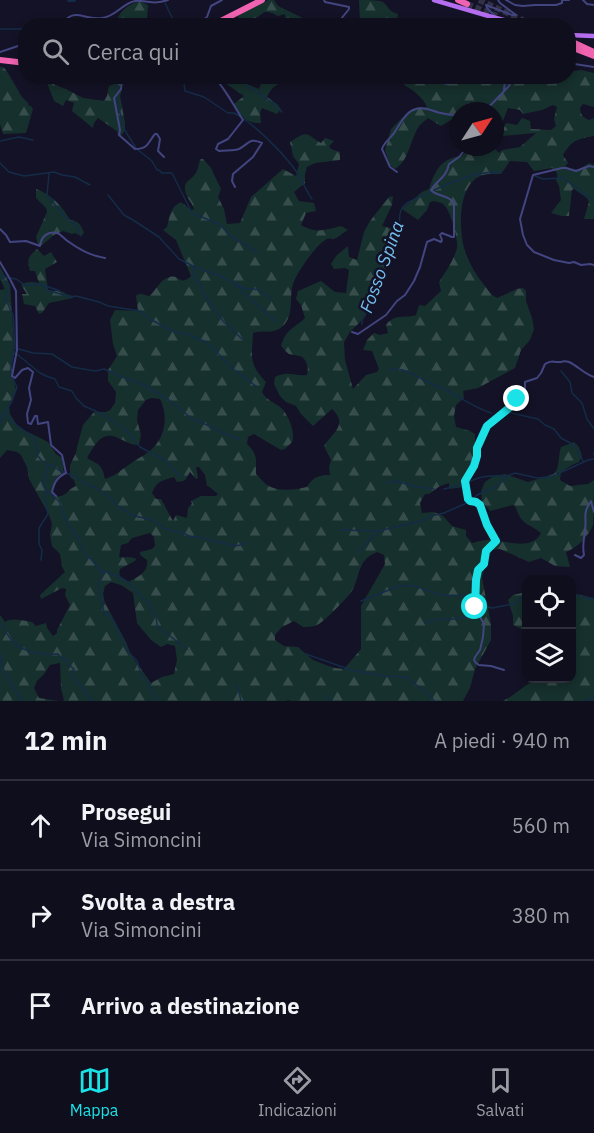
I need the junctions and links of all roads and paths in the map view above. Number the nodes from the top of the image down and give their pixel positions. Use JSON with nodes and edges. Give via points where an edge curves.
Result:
{"nodes":[{"id":1,"x":168,"y":0,"type":"edge"},
{"id":2,"x":222,"y":0,"type":"edge"},
{"id":3,"x":257,"y":0,"type":"edge"},
{"id":4,"x":262,"y":0,"type":"edge"},
{"id":5,"x":324,"y":0,"type":"edge"},
{"id":6,"x":434,"y":0,"type":"edge"},
{"id":7,"x":458,"y":0,"type":"edge"},
{"id":8,"x":498,"y":0,"type":"edge"},
{"id":9,"x":506,"y":0,"type":"edge"},
{"id":10,"x":561,"y":0,"type":"edge"},
{"id":11,"x":570,"y":0,"type":"edge"},
{"id":12,"x":583,"y":0,"type":"edge"},
{"id":13,"x":468,"y":4,"type":"dead end"},
{"id":14,"x":594,"y":5,"type":"edge"},
{"id":15,"x":67,"y":18,"type":"edge"},
{"id":16,"x":93,"y":18,"type":"edge"},
{"id":17,"x":106,"y":18,"type":"edge"},
{"id":18,"x":206,"y":18,"type":"edge"},
{"id":19,"x":222,"y":18,"type":"edge"},
{"id":20,"x":227,"y":18,"type":"edge"},
{"id":21,"x":342,"y":18,"type":"edge"},
{"id":22,"x":495,"y":18,"type":"joint"},
{"id":23,"x":576,"y":35,"type":"edge"},
{"id":24,"x":594,"y":36,"type":"edge"},
{"id":25,"x":576,"y":44,"type":"edge"},
{"id":26,"x":18,"y":46,"type":"edge"},
{"id":27,"x":576,"y":48,"type":"edge"},
{"id":28,"x":0,"y":52,"type":"edge"},
{"id":29,"x":594,"y":54,"type":"edge"},
{"id":30,"x":0,"y":61,"type":"edge"},
{"id":31,"x":18,"y":63,"type":"edge"},
{"id":32,"x":576,"y":64,"type":"edge"},
{"id":33,"x":594,"y":67,"type":"edge"},
{"id":34,"x":120,"y":84,"type":"edge"},
{"id":35,"x":219,"y":84,"type":"edge"},
{"id":36,"x":505,"y":84,"type":"edge"},
{"id":37,"x":510,"y":84,"type":"edge"},
{"id":38,"x":504,"y":91,"type":"junction"},
{"id":39,"x":494,"y":102,"type":"edge"},
{"id":40,"x":450,"y":113,"type":"edge"},
{"id":41,"x":460,"y":156,"type":"edge"},
{"id":42,"x":164,"y":157,"type":"dead end"},
{"id":43,"x":594,"y":167,"type":"edge"},
{"id":44,"x":397,"y":172,"type":"dead end"},
{"id":45,"x":235,"y":188,"type":"dead end"},
{"id":46,"x":0,"y":230,"type":"edge"},
{"id":47,"x":105,"y":258,"type":"dead end"},
{"id":48,"x":0,"y":262,"type":"edge"},
{"id":49,"x":594,"y":265,"type":"edge"},
{"id":50,"x":352,"y":332,"type":"dead end"},
{"id":51,"x":594,"y":377,"type":"edge"},
{"id":52,"x":56,"y":496,"type":"dead end"},
{"id":53,"x":594,"y":512,"type":"edge"},
{"id":54,"x":575,"y":555,"type":"dead end"},
{"id":55,"x":504,"y":670,"type":"dead end"}],
"edges":[{"from":1,"to":17,"type":"street","via":[[135,1]]},
{"from":2,"to":18,"type":"street","via":[[211,6]]},
{"from":3,"to":19,"type":"highway"},
{"from":4,"to":20,"type":"highway"},
{"from":5,"to":21,"type":"street","via":[[349,7]]},
{"from":6,"to":22,"type":"main road"},
{"from":7,"to":13,"type":"highway"},
{"from":8,"to":22,"type":"street","via":[[516,15],[486,5]]},
{"from":9,"to":10,"type":"street","via":[[521,6],[556,5]]},
{"from":10,"to":11,"type":"street"},
{"from":12,"to":14,"type":"street"},
{"from":15,"to":16,"type":"street","via":[[73,14]]},
{"from":23,"to":24,"type":"main road"},
{"from":25,"to":29,"type":"highway"},
{"from":26,"to":28,"type":"street"},
{"from":27,"to":29,"type":"highway"},
{"from":30,"to":31,"type":"highway"},
{"from":32,"to":33,"type":"street"},
{"from":34,"to":42,"type":"street","via":[[114,98],[119,135],[138,150],[157,134],[158,151]]},
{"from":35,"to":45,"type":"street","via":[[243,120],[216,149],[238,149],[253,141],[262,143],[233,174]]},
{"from":36,"to":38,"type":"street"},
{"from":37,"to":38,"type":"street"},
{"from":38,"to":39,"type":"street"},
{"from":40,"to":44,"type":"street","via":[[418,108],[404,117],[382,149]]},
{"from":41,"to":50,"type":"street","via":[[430,190],[454,203],[454,237],[442,233],[441,242],[427,242],[405,296],[386,315],[358,334]]},
{"from":43,"to":49,"type":"street","via":[[576,171],[562,168],[533,175],[520,219],[527,245],[534,252],[565,263]]},
{"from":46,"to":47,"type":"street","via":[[10,242],[26,241],[40,246],[42,237],[57,233],[70,244]]},
{"from":48,"to":52,"type":"street","via":[[16,288],[17,350],[12,376],[15,378],[28,368],[33,372],[28,423],[35,416],[38,424],[48,422],[51,445],[63,457],[66,473],[56,482],[52,492]]},
{"from":51,"to":55,"type":"street","via":[[567,362],[545,363],[537,378],[525,382],[525,390],[514,404],[488,424],[465,481],[468,499],[480,505],[496,541],[486,551],[476,580],[476,608],[484,624],[480,650],[474,660],[479,665]]},
{"from":53,"to":54,"type":"street","via":[[591,501],[584,518],[584,555]]}]}
